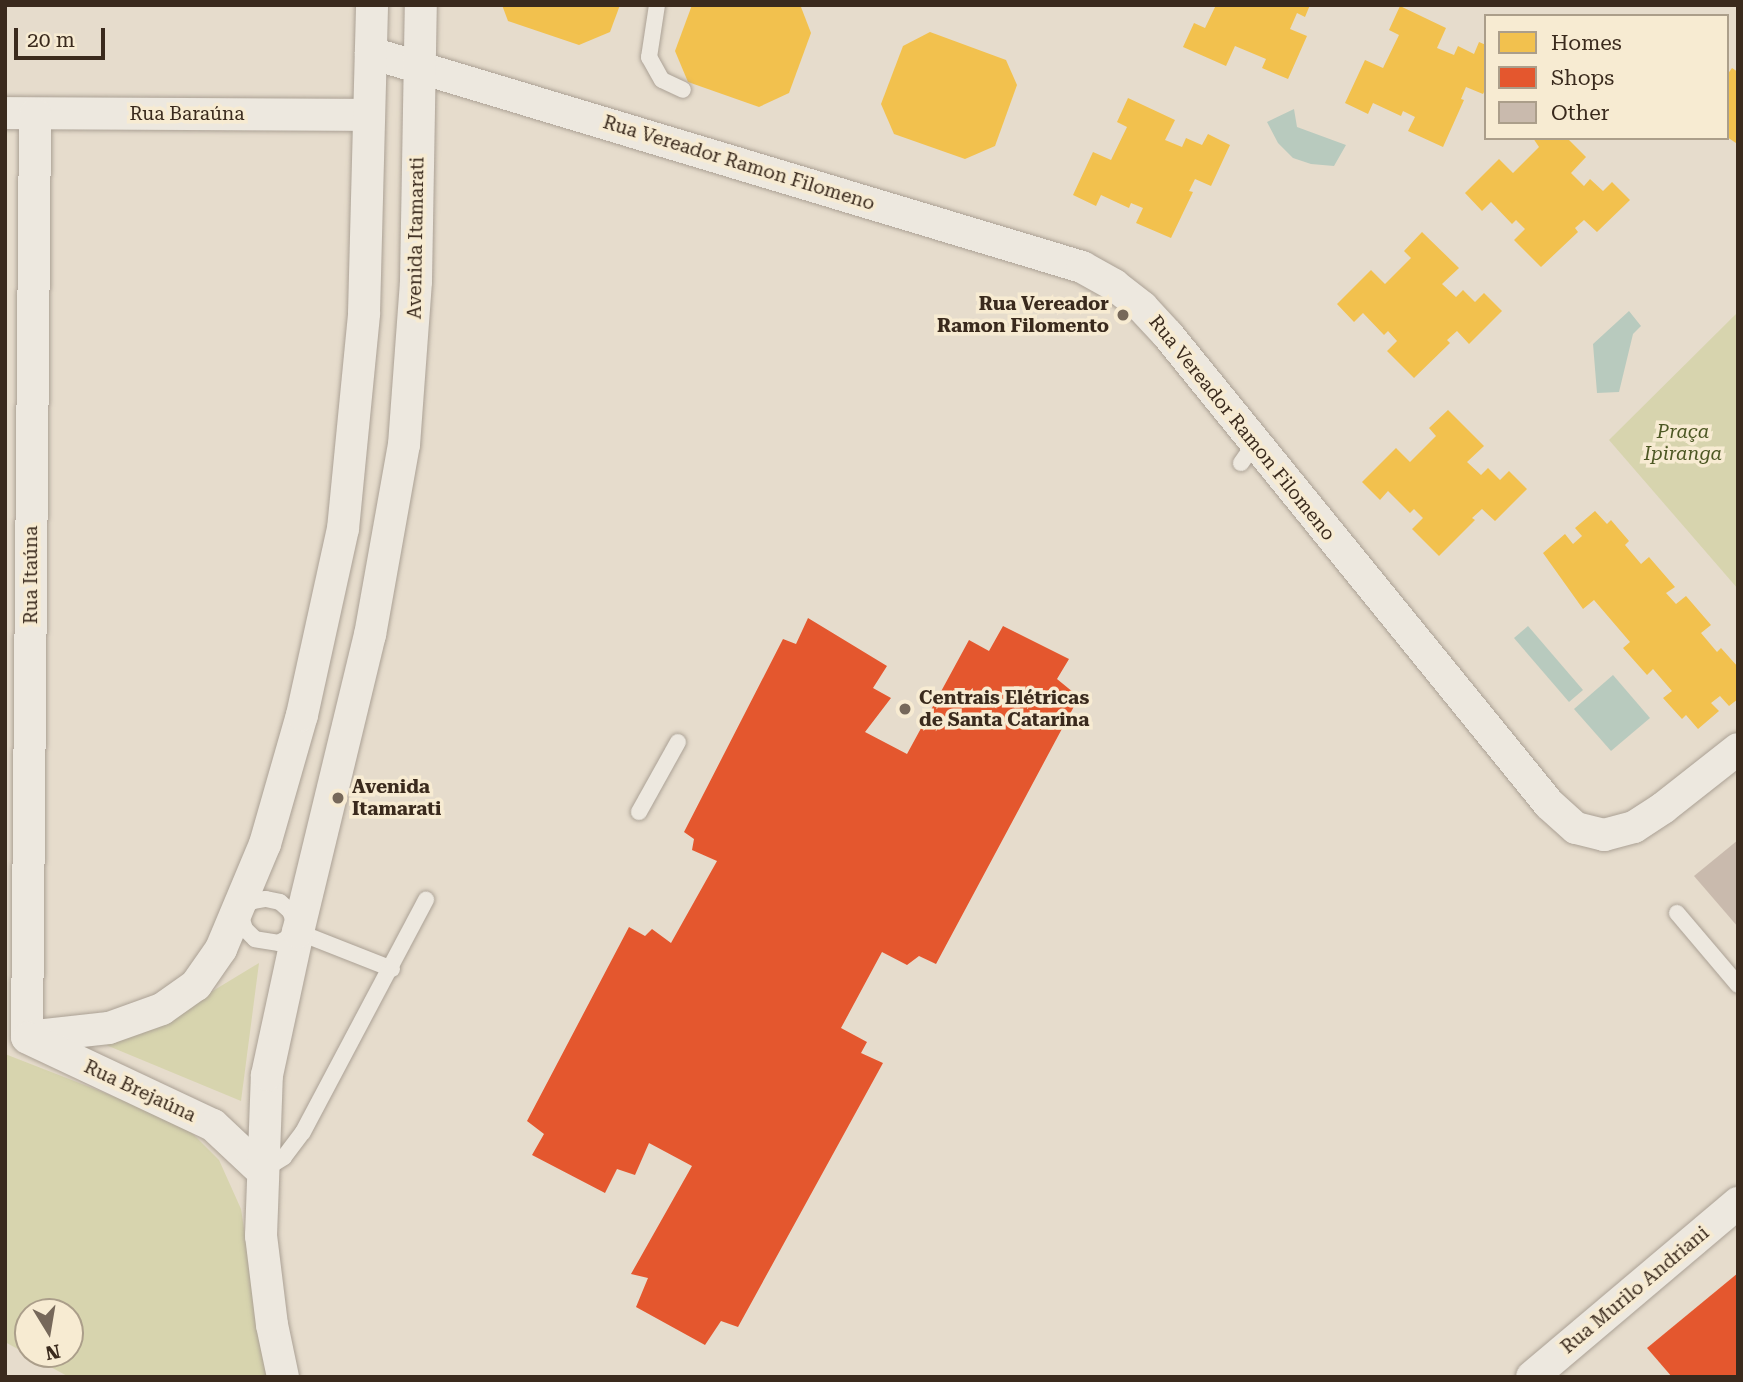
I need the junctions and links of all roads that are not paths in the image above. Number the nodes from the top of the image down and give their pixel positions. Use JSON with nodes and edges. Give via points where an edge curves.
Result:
{"nodes":[{"id":1,"x":372,"y":5,"type":"edge"},
{"id":2,"x":421,"y":5,"type":"edge"},
{"id":3,"x":657,"y":5,"type":"edge"},
{"id":4,"x":371,"y":53,"type":"junction"},
{"id":5,"x":420,"y":65,"type":"junction"},
{"id":6,"x":683,"y":90,"type":"dead end"},
{"id":7,"x":20,"y":113,"type":"edge"},
{"id":8,"x":369,"y":115,"type":"junction"},
{"id":9,"x":18,"y":666,"type":"edge"},
{"id":10,"x":678,"y":742,"type":"dead end"},
{"id":11,"x":1738,"y":749,"type":"edge"},
{"id":12,"x":639,"y":812,"type":"dead end"},
{"id":13,"x":426,"y":900,"type":"dead end"},
{"id":14,"x":239,"y":910,"type":"junction"},
{"id":15,"x":1677,"y":913,"type":"dead end"},
{"id":16,"x":298,"y":932,"type":"junction"},
{"id":17,"x":392,"y":969,"type":"junction"},
{"id":18,"x":1738,"y":985,"type":"edge"},
{"id":19,"x":16,"y":1037,"type":"edge"},
{"id":20,"x":262,"y":1171,"type":"junction"},
{"id":21,"x":1738,"y":1203,"type":"edge"},
{"id":22,"x":283,"y":1377,"type":"edge"},
{"id":23,"x":1532,"y":1377,"type":"edge"}],
"edges":[{"from":1,"to":4,"type":"street"},
{"from":2,"to":5,"type":"street","name":"Avenida Itamarati"},
{"from":3,"to":6,"type":"lane","via":[[649,57],[662,80]]},
{"from":4,"to":5,"type":"street","name":"Rua Vereador Ramon Filomeno"},
{"from":4,"to":8,"type":"street"},
{"from":5,"to":11,"type":"street","name":"Rua Vereador Ramon Filomeno","via":[[1082,267],[1114,285],[1142,307],[1248,453],[1549,804],[1576,828],[1604,835],[1634,828]]},
{"from":5,"to":16,"type":"street","name":"Avenida Itamarati","via":[[416,281],[404,445],[370,635]]},
{"from":7,"to":8,"type":"street","name":"Rua Baraúna"},
{"from":7,"to":9,"type":"street","name":"Rua Itaúna"},
{"from":8,"to":14,"type":"street","via":[[364,313],[343,528],[281,793]]},
{"from":9,"to":19,"type":"street","name":"Rua Itaúna"},
{"from":10,"to":12,"type":"lane"},
{"from":13,"to":17,"type":"lane"},
{"from":14,"to":16,"type":"lane","via":[[255,939],[279,943]]},
{"from":14,"to":16,"type":"lane","via":[[253,901],[280,902],[290,911]]},
{"from":14,"to":19,"type":"street","via":[[196,985],[162,1009],[109,1028]]},
{"from":15,"to":18,"type":"lane"},
{"from":16,"to":17,"type":"lane"},
{"from":16,"to":20,"type":"street","name":"Avenida Itamarati","via":[[267,1075]]},
{"from":17,"to":20,"type":"lane","via":[[303,1132],[284,1157]]},
{"from":19,"to":20,"type":"street","name":"Rua Brejaúna","via":[[213,1125]]},
{"from":20,"to":22,"type":"street","name":"Avenida Itamarati","via":[[261,1236]]},
{"from":21,"to":23,"type":"street","name":"Rua Murilo Andriani"}]}
